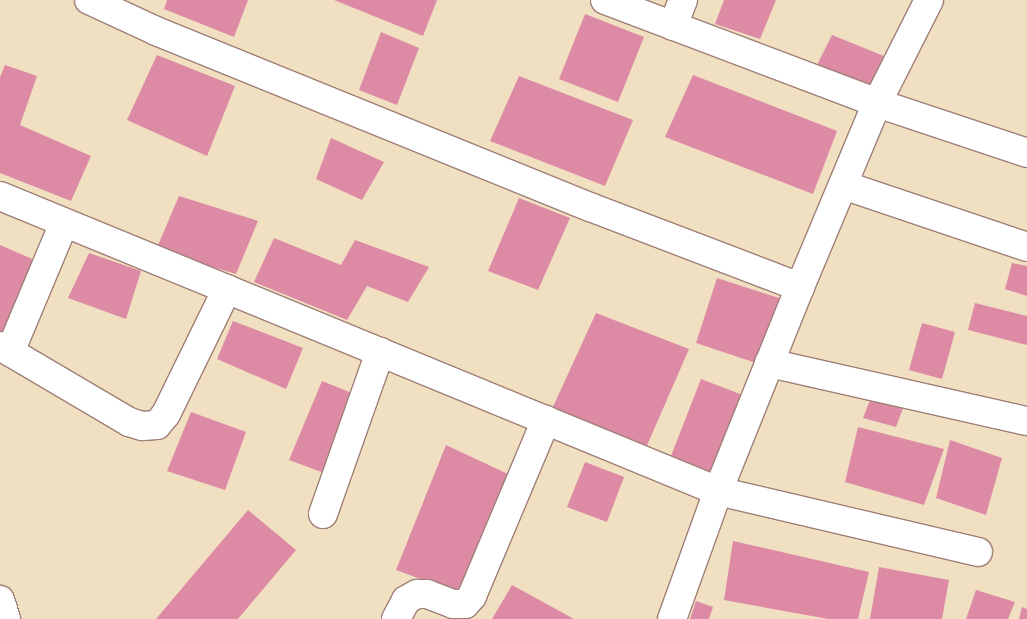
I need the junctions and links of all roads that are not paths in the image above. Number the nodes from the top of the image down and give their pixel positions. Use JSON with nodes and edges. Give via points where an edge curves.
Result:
{"nodes":[{"id":1,"x":89,"y":0,"type":"edge"},
{"id":2,"x":605,"y":0,"type":"edge"},
{"id":3,"x":683,"y":0,"type":"edge"},
{"id":4,"x":929,"y":0,"type":"edge"},
{"id":5,"x":673,"y":26,"type":"junction"},
{"id":6,"x":877,"y":103,"type":"junction"},
{"id":7,"x":1027,"y":153,"type":"edge"},
{"id":8,"x":842,"y":185,"type":"junction"},
{"id":9,"x":0,"y":196,"type":"edge"},
{"id":10,"x":64,"y":223,"type":"junction"},
{"id":11,"x":1027,"y":247,"type":"edge"},
{"id":12,"x":800,"y":287,"type":"junction"},
{"id":13,"x":227,"y":289,"type":"junction"},
{"id":14,"x":5,"y":349,"type":"edge"},
{"id":15,"x":380,"y":352,"type":"junction"},
{"id":16,"x":769,"y":364,"type":"junction"},
{"id":17,"x":546,"y":420,"type":"junction"},
{"id":18,"x":1027,"y":421,"type":"edge"},
{"id":19,"x":718,"y":491,"type":"junction"},
{"id":20,"x":323,"y":514,"type":"dead end"},
{"id":21,"x":978,"y":552,"type":"dead end"},
{"id":22,"x":0,"y":600,"type":"edge"},
{"id":23,"x":6,"y":619,"type":"edge"},
{"id":24,"x":396,"y":619,"type":"edge"},
{"id":25,"x":672,"y":619,"type":"edge"}],
"edges":[{"from":1,"to":12,"type":"street","via":[[156,31],[590,207]]},
{"from":2,"to":5,"type":"street"},
{"from":3,"to":5,"type":"street"},
{"from":4,"to":6,"type":"street"},
{"from":5,"to":6,"type":"street"},
{"from":6,"to":7,"type":"street"},
{"from":6,"to":8,"type":"street"},
{"from":8,"to":11,"type":"street"},
{"from":8,"to":12,"type":"street"},
{"from":9,"to":10,"type":"street"},
{"from":10,"to":13,"type":"street"},
{"from":10,"to":14,"type":"street"},
{"from":12,"to":16,"type":"street"},
{"from":13,"to":14,"type":"street","via":[[166,414],[157,425],[142,426],[129,422]]},
{"from":13,"to":15,"type":"street"},
{"from":15,"to":17,"type":"street"},
{"from":15,"to":20,"type":"street"},
{"from":16,"to":18,"type":"street"},
{"from":16,"to":19,"type":"street"},
{"from":17,"to":19,"type":"street"},
{"from":17,"to":24,"type":"street","via":[[472,596],[465,604],[453,604],[427,594],[417,594],[406,600]]},
{"from":19,"to":21,"type":"street"},
{"from":19,"to":25,"type":"street"},
{"from":22,"to":23,"type":"street"}]}
